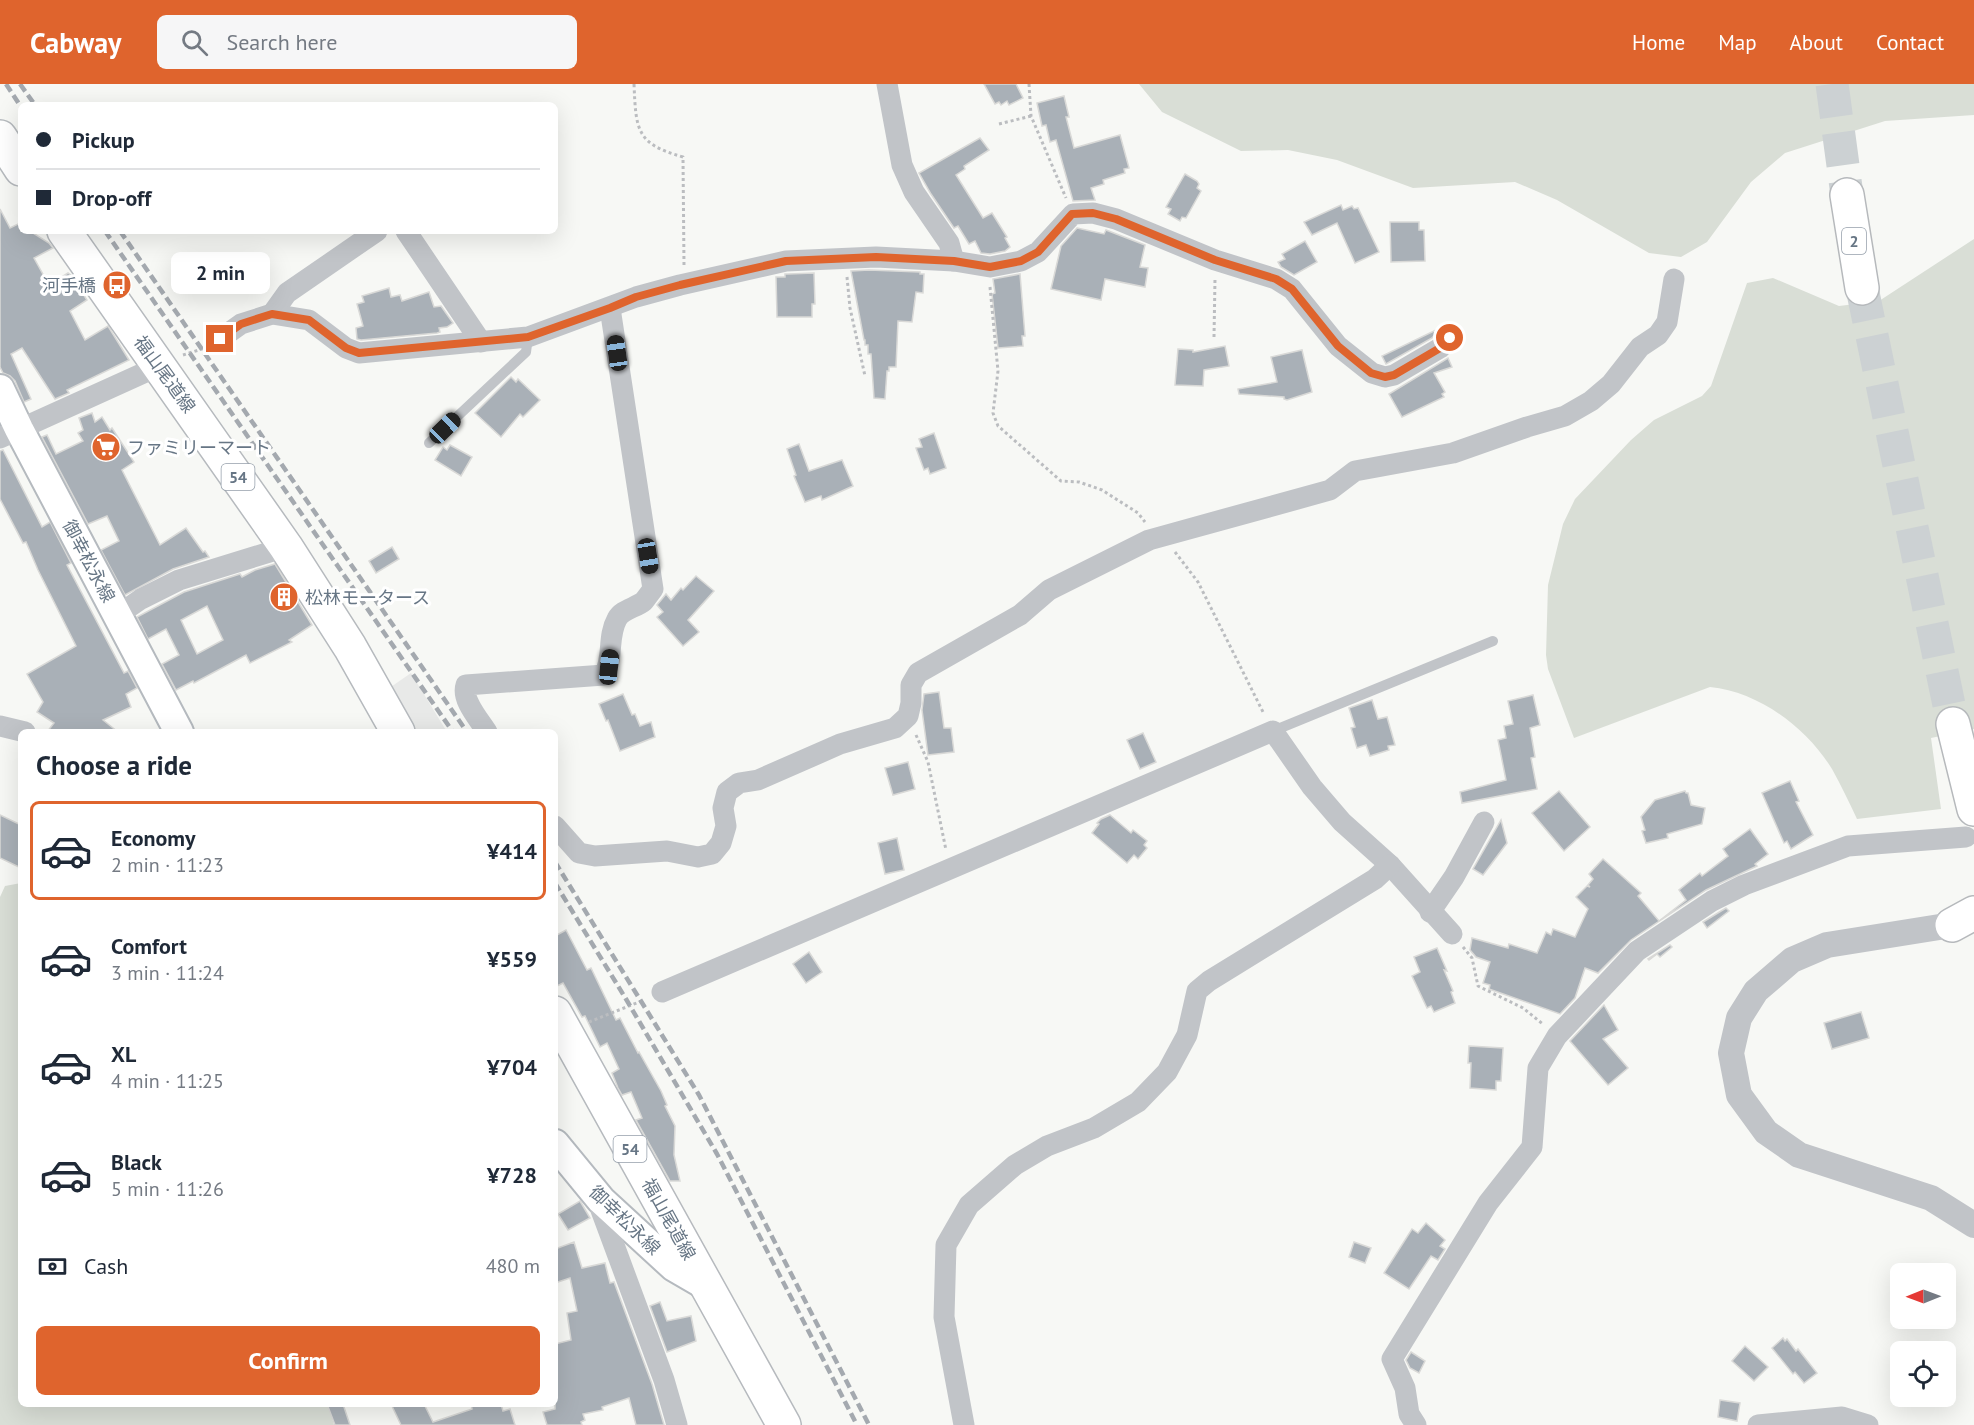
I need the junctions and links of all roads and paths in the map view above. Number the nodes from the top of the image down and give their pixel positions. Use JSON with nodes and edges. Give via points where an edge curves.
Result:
{"nodes":[{"id":1,"x":634,"y":84,"type":"edge"},
{"id":2,"x":887,"y":84,"type":"edge"},
{"id":3,"x":1029,"y":84,"type":"edge"},
{"id":4,"x":1031,"y":116,"type":"junction"},
{"id":5,"x":999,"y":124,"type":"dead end"},
{"id":6,"x":0,"y":137,"type":"edge"},
{"id":7,"x":18,"y":164,"type":"edge"},
{"id":8,"x":1847,"y":195,"type":"tunnel mouth"},
{"id":9,"x":1072,"y":214,"type":"junction"},
{"id":10,"x":66,"y":234,"type":"edge"},
{"id":11,"x":373,"y":234,"type":"edge"},
{"id":12,"x":408,"y":234,"type":"edge"},
{"id":13,"x":846,"y":257,"type":"junction"},
{"id":14,"x":1215,"y":260,"type":"junction"},
{"id":15,"x":954,"y":261,"type":"junction"},
{"id":16,"x":990,"y":267,"type":"junction"},
{"id":17,"x":1674,"y":279,"type":"dead end"},
{"id":18,"x":680,"y":285,"type":"junction"},
{"id":19,"x":1862,"y":288,"type":"tunnel mouth"},
{"id":20,"x":610,"y":308,"type":"junction"},
{"id":21,"x":272,"y":314,"type":"junction"},
{"id":22,"x":528,"y":337,"type":"junction"},
{"id":23,"x":1214,"y":337,"type":"dead end"},
{"id":24,"x":1450,"y":338,"type":"dead end"},
{"id":25,"x":220,"y":339,"type":"dead end"},
{"id":26,"x":481,"y":342,"type":"junction"},
{"id":27,"x":159,"y":366,"type":"junction"},
{"id":28,"x":864,"y":376,"type":"dead end"},
{"id":29,"x":0,"y":389,"type":"edge"},
{"id":30,"x":10,"y":434,"type":"edge"},
{"id":31,"x":429,"y":443,"type":"dead end"},
{"id":32,"x":1158,"y":536,"type":"junction"},
{"id":33,"x":286,"y":547,"type":"junction"},
{"id":34,"x":118,"y":615,"type":"junction"},
{"id":35,"x":1494,"y":641,"type":"dead end"},
{"id":36,"x":908,"y":716,"type":"junction"},
{"id":37,"x":1953,"y":724,"type":"tunnel mouth"},
{"id":38,"x":0,"y":726,"type":"edge"},
{"id":39,"x":177,"y":729,"type":"edge"},
{"id":40,"x":396,"y":729,"type":"edge"},
{"id":41,"x":485,"y":729,"type":"edge"},
{"id":42,"x":18,"y":730,"type":"edge"},
{"id":43,"x":1273,"y":731,"type":"junction"},
{"id":44,"x":1970,"y":808,"type":"edge"},
{"id":45,"x":1485,"y":822,"type":"dead end"},
{"id":46,"x":558,"y":830,"type":"edge"},
{"id":47,"x":1390,"y":865,"type":"junction"},
{"id":48,"x":950,"y":869,"type":"junction"},
{"id":49,"x":1430,"y":912,"type":"junction"},
{"id":50,"x":1966,"y":924,"type":"edge"},
{"id":51,"x":1452,"y":934,"type":"joint"},
{"id":52,"x":662,"y":992,"type":"joint"},
{"id":53,"x":560,"y":1022,"type":"edge"},
{"id":54,"x":1557,"y":1035,"type":"junction"},
{"id":55,"x":558,"y":1148,"type":"edge"},
{"id":56,"x":601,"y":1200,"type":"junction"},
{"id":57,"x":1974,"y":1225,"type":"edge"},
{"id":58,"x":705,"y":1285,"type":"junction"},
{"id":59,"x":677,"y":1425,"type":"edge"},
{"id":60,"x":784,"y":1425,"type":"edge"},
{"id":61,"x":964,"y":1425,"type":"edge"},
{"id":62,"x":1416,"y":1425,"type":"edge"},
{"id":63,"x":1758,"y":1425,"type":"edge"},
{"id":64,"x":1868,"y":1425,"type":"edge"}],
"edges":[{"from":1,"to":18,"type":"path","via":[[635,117],[645,140],[663,152],[683,157],[684,266]]},
{"from":2,"to":15,"type":"street","via":[[902,165],[914,192],[949,243]]},
{"from":3,"to":4,"type":"path"},
{"from":4,"to":5,"type":"path"},
{"from":4,"to":9,"type":"path"},
{"from":6,"to":7,"type":"main road"},
{"from":8,"to":19,"type":"main road","number":"2"},
{"from":9,"to":14,"type":"street","via":[[1093,213],[1116,219]]},
{"from":9,"to":16,"type":"street","via":[[1038,252],[1021,261]]},
{"from":10,"to":27,"type":"main road","name":"福山尾道線","number":"54"},
{"from":11,"to":21,"type":"street","via":[[287,293]]},
{"from":12,"to":26,"type":"street"},
{"from":13,"to":15,"type":"street"},
{"from":13,"to":18,"type":"street","via":[[786,261]]},
{"from":13,"to":28,"type":"path","via":[[850,308]]},
{"from":14,"to":23,"type":"path"},
{"from":14,"to":24,"type":"street","via":[[1276,279],[1292,289],[1338,346],[1371,373],[1394,375]]},
{"from":15,"to":16,"type":"street"},
{"from":16,"to":32,"type":"path","via":[[998,371],[993,413],[998,426],[1061,481],[1102,490],[1138,513]]},
{"from":17,"to":32,"type":"street","via":[[1667,322],[1658,335],[1640,347],[1604,390],[1565,416],[1453,453],[1355,471],[1330,490]]},
{"from":18,"to":20,"type":"street"},
{"from":20,"to":22,"type":"street"},
{"from":20,"to":41,"type":"street","via":[[652,589],[643,602],[616,620],[609,667],[604,675],[466,685],[466,698]]},
{"from":21,"to":25,"type":"street","via":[[241,324]]},
{"from":21,"to":26,"type":"street","via":[[309,320],[359,353]]},
{"from":22,"to":26,"type":"street"},
{"from":22,"to":31,"type":"lane","via":[[526,352]]},
{"from":27,"to":30,"type":"street"},
{"from":27,"to":33,"type":"main road","name":"福山尾道線","number":"54"},
{"from":29,"to":30,"type":"main road","name":"御幸松永線"},
{"from":30,"to":34,"type":"main road","name":"御幸松永線"},
{"from":32,"to":36,"type":"street","via":[[1049,590],[1020,615],[918,673],[911,685]]},
{"from":32,"to":43,"type":"path","via":[[1198,582]]},
{"from":33,"to":34,"type":"street","via":[[179,580]]},
{"from":33,"to":40,"type":"main road","name":"福山尾道線","number":"54"},
{"from":34,"to":39,"type":"main road","name":"御幸松永線"},
{"from":35,"to":43,"type":"lane"},
{"from":36,"to":46,"type":"street","via":[[895,728],[840,744],[758,780],[739,783],[727,792],[723,808],[726,826],[721,843],[712,854],[579,854]]},
{"from":36,"to":48,"type":"path","via":[[928,762]]},
{"from":37,"to":44,"type":"main road"},
{"from":38,"to":42,"type":"street"},
{"from":43,"to":47,"type":"street","via":[[1342,822]]},
{"from":43,"to":48,"type":"street"},
{"from":44,"to":54,"type":"street","via":[[1848,846],[1712,901],[1637,951]]},
{"from":45,"to":49,"type":"street"},
{"from":47,"to":49,"type":"street"},
{"from":47,"to":61,"type":"street","via":[[1376,879],[1197,991],[1186,1035],[1172,1063],[1138,1102],[1094,1128],[1047,1146],[1015,1165],[969,1205],[946,1245],[944,1317]]},
{"from":48,"to":52,"type":"street"},
{"from":49,"to":51,"type":"street"},
{"from":50,"to":57,"type":"street","via":[[1827,945],[1792,960],[1756,991],[1739,1018],[1731,1053],[1739,1095],[1766,1132],[1799,1155],[1931,1198]]},
{"from":51,"to":54,"type":"path","via":[[1472,958],[1478,986],[1523,1008]]},
{"from":52,"to":53,"type":"path"},
{"from":53,"to":58,"type":"main road","name":"福山尾道線","number":"54"},
{"from":54,"to":62,"type":"street","via":[[1538,1068],[1532,1147],[1488,1203],[1392,1359]]},
{"from":55,"to":56,"type":"main road","name":"御幸松永線"},
{"from":56,"to":58,"type":"main road","name":"御幸松永線","via":[[674,1267]]},
{"from":56,"to":59,"type":"street","via":[[601,1210]]},
{"from":58,"to":60,"type":"main road","name":"福山尾道線","number":"54"},
{"from":63,"to":64,"type":"street","via":[[1842,1417]]}]}
